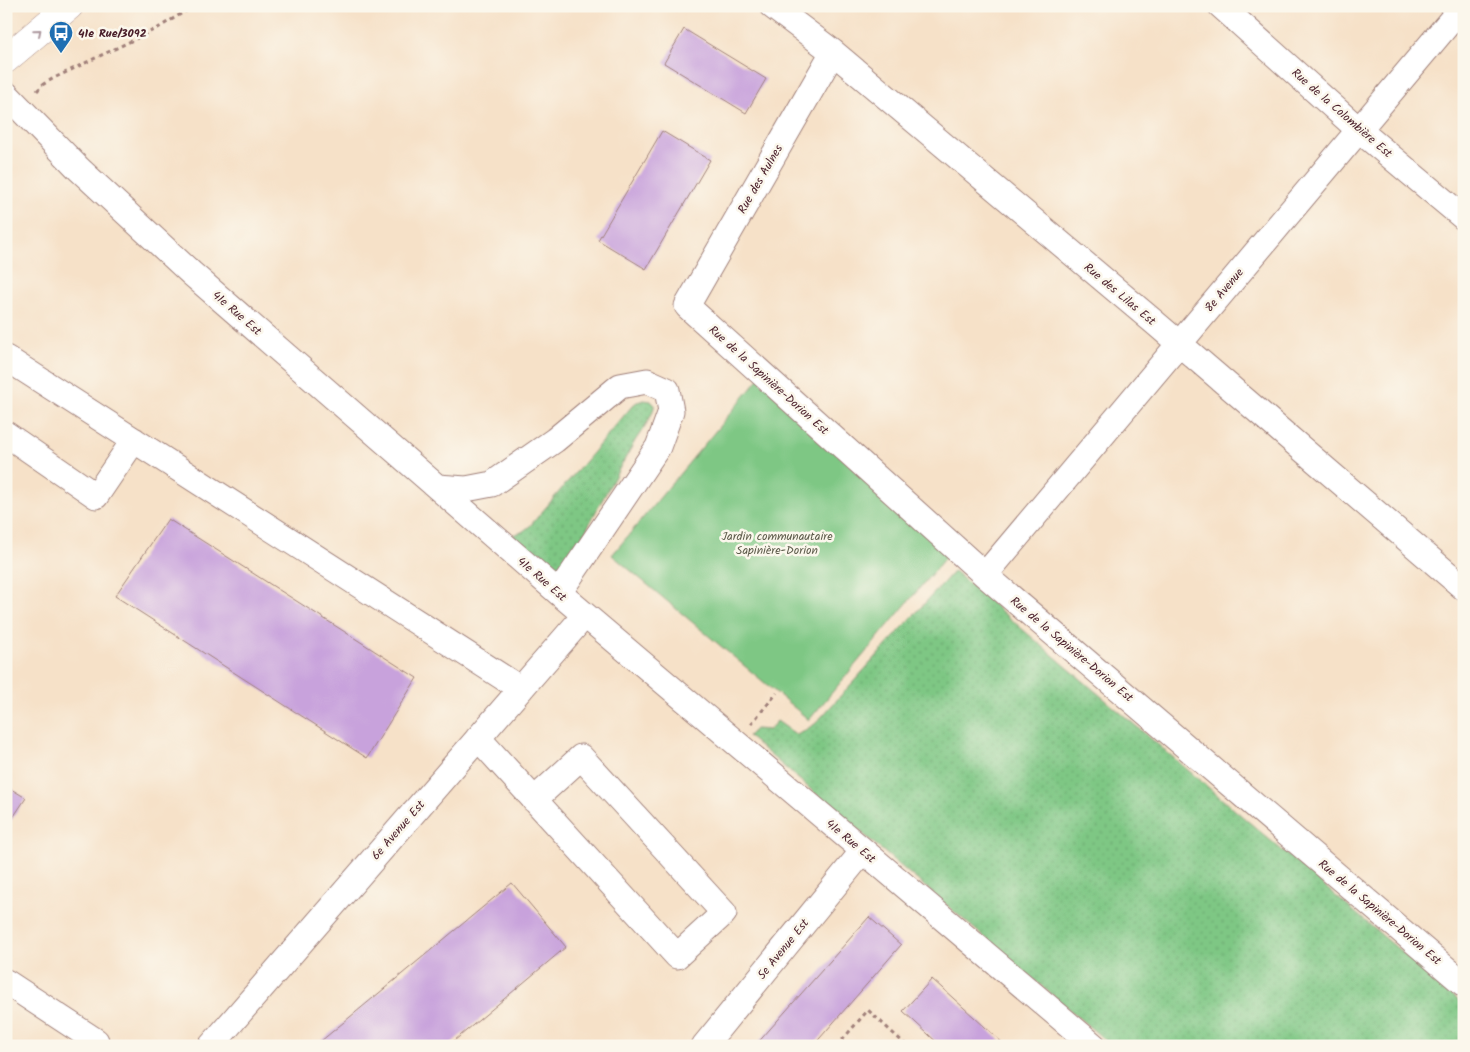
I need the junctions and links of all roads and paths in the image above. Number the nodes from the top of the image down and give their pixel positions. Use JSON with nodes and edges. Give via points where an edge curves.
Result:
{"nodes":[{"id":1,"x":69,"y":6,"type":"edge"},
{"id":2,"x":194,"y":6,"type":"edge"},
{"id":3,"x":772,"y":6,"type":"edge"},
{"id":4,"x":1221,"y":6,"type":"edge"},
{"id":5,"x":1463,"y":6,"type":"edge"},
{"id":6,"x":833,"y":52,"type":"junction"},
{"id":7,"x":6,"y":59,"type":"edge"},
{"id":8,"x":42,"y":85,"type":"dead end"},
{"id":9,"x":6,"y":94,"type":"edge"},
{"id":10,"x":1359,"y":130,"type":"junction"},
{"id":11,"x":1464,"y":218,"type":"edge"},
{"id":12,"x":688,"y":306,"type":"joint"},
{"id":13,"x":1179,"y":344,"type":"junction"},
{"id":14,"x":6,"y":358,"type":"edge"},
{"id":15,"x":6,"y":434,"type":"edge"},
{"id":16,"x":134,"y":440,"type":"junction"},
{"id":17,"x":438,"y":488,"type":"junction"},
{"id":18,"x":985,"y":575,"type":"junction"},
{"id":19,"x":1464,"y":588,"type":"edge"},
{"id":20,"x":559,"y":593,"type":"junction"},
{"id":21,"x":585,"y":615,"type":"junction"},
{"id":22,"x":521,"y":688,"type":"junction"},
{"id":23,"x":776,"y":693,"type":"dead end"},
{"id":24,"x":478,"y":738,"type":"junction"},
{"id":25,"x":735,"y":743,"type":"junction"},
{"id":26,"x":534,"y":800,"type":"junction"},
{"id":27,"x":863,"y":851,"type":"junction"},
{"id":28,"x":6,"y":982,"type":"edge"},
{"id":29,"x":1464,"y":984,"type":"edge"},
{"id":30,"x":93,"y":1046,"type":"edge"},
{"id":31,"x":211,"y":1046,"type":"edge"},
{"id":32,"x":704,"y":1046,"type":"edge"},
{"id":33,"x":837,"y":1046,"type":"edge"},
{"id":34,"x":907,"y":1046,"type":"edge"},
{"id":35,"x":1094,"y":1046,"type":"edge"}],
"edges":[{"from":7,"to":1,"type":"main road","one_way":true},
{"from":2,"to":8,"type":"path","via":[[158,28]]},
{"from":3,"to":6,"type":"street","name":"Rue des Lilas Est"},
{"from":4,"to":10,"type":"street","name":"Rue de la Colombière Est"},
{"from":5,"to":10,"type":"street","name":"8e Avenue"},
{"from":6,"to":12,"type":"street","name":"Rue des Aulnes"},
{"from":6,"to":13,"type":"street","name":"Rue des Lilas Est"},
{"from":9,"to":17,"type":"street","name":"41e Rue Est","via":[[79,169],[191,273]]},
{"from":10,"to":11,"type":"street","name":"Rue de la Colombière Est"},
{"from":10,"to":13,"type":"street","name":"8e Avenue"},
{"from":12,"to":18,"type":"street","name":"Rue de la Sapinière-Dorion Est"},
{"from":13,"to":18,"type":"street","name":"8e Avenue"},
{"from":13,"to":19,"type":"street","name":"Rue des Lilas Est"},
{"from":14,"to":16,"type":"street"},
{"from":15,"to":16,"type":"street","via":[[96,496]]},
{"from":16,"to":22,"type":"street"},
{"from":17,"to":20,"type":"street","name":"41e Rue Est"},
{"from":17,"to":20,"type":"street","via":[[466,489],[492,484],[555,440],[620,386],[647,381],[667,390],[671,411],[658,447]]},
{"from":18,"to":29,"type":"street","name":"Rue de la Sapinière-Dorion Est"},
{"from":20,"to":21,"type":"street","name":"41e Rue Est"},
{"from":21,"to":22,"type":"street","name":"6e Avenue Est"},
{"from":21,"to":25,"type":"street","name":"41e Rue Est"},
{"from":22,"to":24,"type":"street","name":"6e Avenue Est"},
{"from":23,"to":25,"type":"path"},
{"from":24,"to":26,"type":"street"},
{"from":24,"to":31,"type":"street","name":"6e Avenue Est"},
{"from":25,"to":27,"type":"street","name":"41e Rue Est"},
{"from":26,"to":26,"type":"street","via":[[581,757],[724,913],[677,956]]},
{"from":27,"to":32,"type":"street","name":"5e Avenue Est"},
{"from":27,"to":35,"type":"street","name":"41e Rue Est"},
{"from":28,"to":30,"type":"street","via":[[96,1041]]},
{"from":33,"to":34,"type":"path","via":[[868,1010]]}]}
